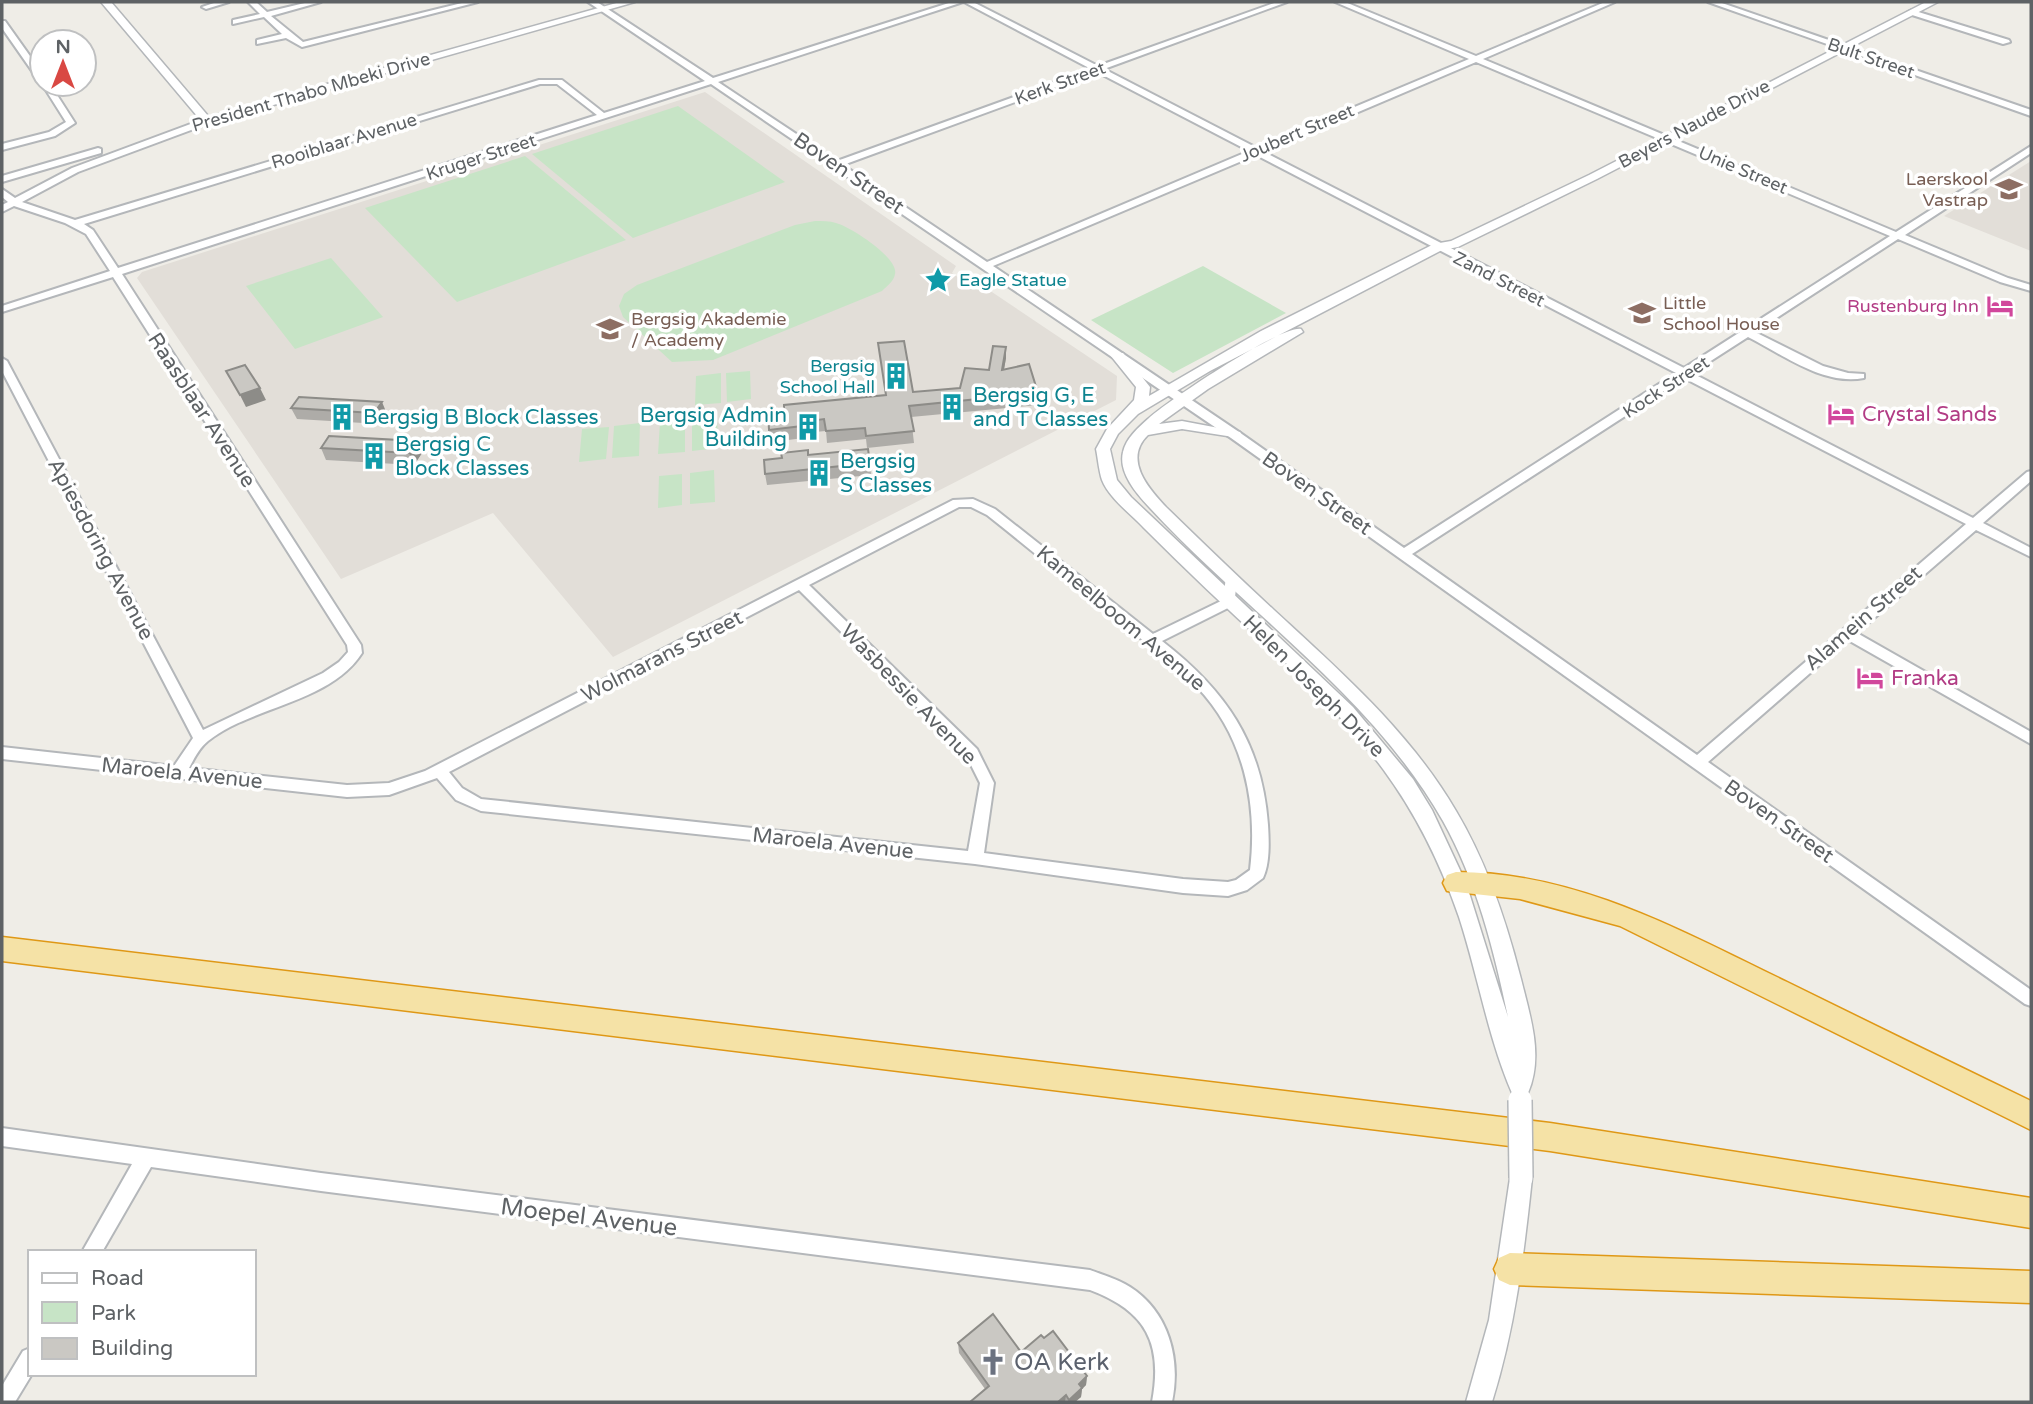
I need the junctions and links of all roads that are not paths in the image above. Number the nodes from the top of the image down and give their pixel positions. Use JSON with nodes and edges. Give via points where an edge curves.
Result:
{"nodes":[{"id":1,"x":106,"y":2,"type":"edge"},
{"id":2,"x":225,"y":2,"type":"edge"},
{"id":3,"x":252,"y":2,"type":"edge"},
{"id":4,"x":317,"y":2,"type":"edge"},
{"id":5,"x":474,"y":2,"type":"edge"},
{"id":6,"x":592,"y":2,"type":"edge"},
{"id":7,"x":630,"y":2,"type":"edge"},
{"id":8,"x":959,"y":2,"type":"edge"},
{"id":9,"x":968,"y":2,"type":"edge"},
{"id":10,"x":1283,"y":2,"type":"edge"},
{"id":11,"x":1339,"y":2,"type":"edge"},
{"id":12,"x":1611,"y":2,"type":"edge"},
{"id":13,"x":1712,"y":2,"type":"edge"},
{"id":14,"x":1933,"y":2,"type":"edge"},
{"id":15,"x":206,"y":7,"type":"dead end"},
{"id":16,"x":603,"y":9,"type":"junction"},
{"id":17,"x":1912,"y":12,"type":"junction"},
{"id":18,"x":266,"y":15,"type":"junction"},
{"id":19,"x":236,"y":22,"type":"dead end"},
{"id":20,"x":2,"y":23,"type":"edge"},
{"id":21,"x":288,"y":35,"type":"junction"},
{"id":22,"x":260,"y":42,"type":"dead end"},
{"id":23,"x":2006,"y":42,"type":"dead end"},
{"id":24,"x":1841,"y":47,"type":"junction"},
{"id":25,"x":28,"y":59,"type":"edge"},
{"id":26,"x":1475,"y":59,"type":"junction"},
{"id":27,"x":1095,"y":70,"type":"junction"},
{"id":28,"x":712,"y":83,"type":"junction"},
{"id":29,"x":55,"y":98,"type":"edge"},
{"id":30,"x":2031,"y":113,"type":"edge"},
{"id":31,"x":604,"y":117,"type":"junction"},
{"id":32,"x":207,"y":121,"type":"junction"},
{"id":33,"x":184,"y":127,"type":"junction"},
{"id":34,"x":1667,"y":138,"type":"junction"},
{"id":35,"x":2,"y":147,"type":"edge"},
{"id":36,"x":2031,"y":149,"type":"edge"},
{"id":37,"x":1254,"y":151,"type":"junction"},
{"id":38,"x":836,"y":164,"type":"junction"},
{"id":39,"x":2,"y":178,"type":"edge"},
{"id":40,"x":2,"y":192,"type":"edge"},
{"id":41,"x":7,"y":206,"type":"edge"},
{"id":42,"x":76,"y":223,"type":"junction"},
{"id":43,"x":1899,"y":236,"type":"junction"},
{"id":44,"x":1446,"y":247,"type":"junction"},
{"id":45,"x":985,"y":266,"type":"junction"},
{"id":46,"x":115,"y":273,"type":"junction"},
{"id":47,"x":2031,"y":288,"type":"edge"},
{"id":48,"x":2,"y":309,"type":"edge"},
{"id":49,"x":1749,"y":333,"type":"junction"},
{"id":50,"x":1118,"y":356,"type":"junction"},
{"id":51,"x":2,"y":360,"type":"edge"},
{"id":52,"x":1684,"y":375,"type":"junction"},
{"id":53,"x":1860,"y":376,"type":"dead end"},
{"id":54,"x":1169,"y":391,"type":"junction"},
{"id":55,"x":1183,"y":400,"type":"junction"},
{"id":56,"x":1133,"y":411,"type":"junction"},
{"id":57,"x":1141,"y":432,"type":"junction"},
{"id":58,"x":1235,"y":435,"type":"junction"},
{"id":59,"x":2031,"y":475,"type":"edge"},
{"id":60,"x":957,"y":503,"type":"joint"},
{"id":61,"x":1974,"y":523,"type":"junction"},
{"id":62,"x":2031,"y":553,"type":"edge"},
{"id":63,"x":1404,"y":554,"type":"junction"},
{"id":64,"x":1231,"y":580,"type":"junction"},
{"id":65,"x":802,"y":585,"type":"junction"},
{"id":66,"x":1229,"y":602,"type":"junction"},
{"id":67,"x":1846,"y":633,"type":"junction"},
{"id":68,"x":1152,"y":640,"type":"junction"},
{"id":69,"x":200,"y":738,"type":"junction"},
{"id":70,"x":2031,"y":739,"type":"edge"},
{"id":71,"x":2,"y":753,"type":"edge"},
{"id":72,"x":1697,"y":764,"type":"junction"},
{"id":73,"x":439,"y":770,"type":"junction"},
{"id":74,"x":178,"y":772,"type":"junction"},
{"id":75,"x":362,"y":792,"type":"joint"},
{"id":76,"x":975,"y":858,"type":"junction"},
{"id":77,"x":1468,"y":883,"type":"junction"},
{"id":78,"x":1241,"y":885,"type":"joint"},
{"id":79,"x":2,"y":948,"type":"edge"},
{"id":80,"x":2031,"y":999,"type":"edge"},
{"id":81,"x":2031,"y":1116,"type":"edge"},
{"id":82,"x":2,"y":1138,"type":"edge"},
{"id":83,"x":146,"y":1158,"type":"junction"},
{"id":84,"x":2031,"y":1213,"type":"edge"},
{"id":85,"x":92,"y":1250,"type":"edge"},
{"id":86,"x":1510,"y":1269,"type":"junction"},
{"id":87,"x":2031,"y":1287,"type":"edge"},
{"id":88,"x":28,"y":1361,"type":"edge"},
{"id":89,"x":4,"y":1402,"type":"edge"},
{"id":90,"x":1162,"y":1402,"type":"edge"},
{"id":91,"x":1479,"y":1402,"type":"edge"}],
"edges":[{"from":1,"to":32,"type":"street"},
{"from":2,"to":15,"type":"street"},
{"from":3,"to":18,"type":"street"},
{"from":4,"to":18,"type":"street"},
{"from":5,"to":21,"type":"street","via":[[312,44],[297,43]]},
{"from":6,"to":16,"type":"street","name":"Boven Street"},
{"from":7,"to":16,"type":"street","name":"President Thabo Mbeki Drive"},
{"from":8,"to":28,"type":"street","name":"Kruger Street"},
{"from":9,"to":27,"type":"street","name":"Zand Street"},
{"from":10,"to":27,"type":"street","name":"Kerk Street"},
{"from":11,"to":26,"type":"street","name":"Unie Street"},
{"from":12,"to":26,"type":"street","name":"Joubert Street"},
{"from":13,"to":24,"type":"street","name":"Bult Street"},
{"from":14,"to":17,"type":"street","name":"Beyers Naude Drive"},
{"from":16,"to":28,"type":"street","name":"Boven Street"},
{"from":16,"to":32,"type":"street","name":"President Thabo Mbeki Drive"},
{"from":17,"to":23,"type":"street"},
{"from":17,"to":24,"type":"street","name":"Beyers Naude Drive"},
{"from":18,"to":19,"type":"street"},
{"from":18,"to":21,"type":"street"},
{"from":20,"to":25,"type":"street"},
{"from":21,"to":22,"type":"street"},
{"from":24,"to":30,"type":"street","name":"Bult Street"},
{"from":24,"to":34,"type":"street","name":"Beyers Naude Drive"},
{"from":26,"to":34,"type":"street","name":"Unie Street"},
{"from":26,"to":37,"type":"street","name":"Joubert Street"},
{"from":27,"to":37,"type":"street","name":"Zand Street"},
{"from":27,"to":38,"type":"street","name":"Kerk Street"},
{"from":28,"to":31,"type":"street","name":"Kruger Street"},
{"from":28,"to":38,"type":"street","name":"Boven Street"},
{"from":29,"to":35,"type":"street","via":[[71,123],[52,134]]},
{"from":31,"to":42,"type":"street","name":"Rooiblaar Avenue","via":[[558,82],[539,82]]},
{"from":31,"to":46,"type":"street","name":"Kruger Street"},
{"from":32,"to":33,"type":"street","name":"President Thabo Mbeki Drive"},
{"from":33,"to":39,"type":"street"},
{"from":33,"to":41,"type":"street","name":"President Thabo Mbeki Drive","via":[[75,170]]},
{"from":34,"to":43,"type":"street","name":"Unie Street"},
{"from":34,"to":44,"type":"street","name":"Beyers Naude Drive"},
{"from":36,"to":43,"type":"street","name":"Kock Street"},
{"from":37,"to":44,"type":"street","name":"Zand Street"},
{"from":37,"to":45,"type":"street","name":"Joubert Street"},
{"from":38,"to":45,"type":"street","name":"Boven Street"},
{"from":40,"to":41,"type":"street"},
{"from":41,"to":42,"type":"street","name":"Raasblaar Avenue"},
{"from":42,"to":46,"type":"street","name":"Raasblaar Avenue","via":[[90,232]]},
{"from":43,"to":47,"type":"street","name":"Unie Street"},
{"from":43,"to":49,"type":"street","name":"Kock Street"},
{"from":44,"to":52,"type":"street","name":"Zand Street"},
{"from":44,"to":54,"type":"street","name":"Beyers Naude Drive","via":[[1266,334]]},
{"from":44,"to":55,"type":"street","name":"Beyers Naude Drive","via":[[1217,376]]},
{"from":45,"to":50,"type":"street","name":"Boven Street"},
{"from":46,"to":48,"type":"street","name":"Kruger Street"},
{"from":46,"to":69,"type":"street","name":"Raasblaar Avenue","via":[[354,645],[355,653],[341,669]]},
{"from":49,"to":52,"type":"street","name":"Kock Street"},
{"from":49,"to":53,"type":"street","via":[[1832,372]]},
{"from":50,"to":54,"type":"street","name":"Boven Street"},
{"from":50,"to":56,"type":"street","via":[[1143,387],[1141,401]]},
{"from":51,"to":69,"type":"street","name":"Apiesdoring Avenue"},
{"from":52,"to":61,"type":"street","name":"Zand Street"},
{"from":52,"to":63,"type":"street","name":"Kock Street"},
{"from":54,"to":55,"type":"street","name":"Boven Street"},
{"from":54,"to":56,"type":"street","name":"Helen Joseph Drive"},
{"from":55,"to":57,"type":"street"},
{"from":55,"to":58,"type":"street","name":"Boven Street"},
{"from":56,"to":66,"type":"street","name":"Helen Joseph Drive","via":[[1111,432],[1103,449],[1110,481]]},
{"from":57,"to":58,"type":"street","via":[[1182,425]]},
{"from":57,"to":64,"type":"street","name":"Helen Joseph Drive","via":[[1130,448],[1129,466],[1139,487]]},
{"from":58,"to":63,"type":"street","name":"Boven Street"},
{"from":59,"to":61,"type":"street","name":"Alamein Street"},
{"from":60,"to":65,"type":"street","name":"Wolmarans Street"},
{"from":60,"to":68,"type":"street","name":"Kameelboom Avenue","via":[[973,503],[991,512]]},
{"from":61,"to":62,"type":"street","name":"Zand Street"},
{"from":61,"to":67,"type":"street","name":"Alamein Street"},
{"from":63,"to":72,"type":"street","name":"Boven Street"},
{"from":64,"to":66,"type":"street"},
{"from":64,"to":77,"type":"street","name":"Helen Joseph Drive","via":[[1339,680],[1401,746],[1450,816]]},
{"from":65,"to":73,"type":"street","name":"Wolmarans Street"},
{"from":65,"to":76,"type":"street","name":"Wasbessie Avenue","via":[[972,753],[987,783]]},
{"from":66,"to":68,"type":"street"},
{"from":66,"to":77,"type":"street","name":"Helen Joseph Drive","via":[[1347,713],[1386,757]]},
{"from":67,"to":70,"type":"street"},
{"from":67,"to":72,"type":"street","name":"Alamein Street"},
{"from":68,"to":78,"type":"street","name":"Kameelboom Avenue","via":[[1222,706],[1248,764],[1261,837],[1257,873]]},
{"from":69,"to":74,"type":"street"},
{"from":71,"to":74,"type":"street","name":"Maroela Avenue"},
{"from":72,"to":80,"type":"street","name":"Boven Street"},
{"from":73,"to":75,"type":"street","name":"Wolmarans Street","via":[[389,789]]},
{"from":73,"to":76,"type":"street","name":"Maroela Avenue","via":[[456,794],[481,805]]},
{"from":74,"to":75,"type":"street","name":"Maroela Avenue"},
{"from":76,"to":78,"type":"street","name":"Maroela Avenue","via":[[1182,886],[1228,889]]},
{"from":77,"to":81,"type":"highway","via":[[1574,901],[1627,917]]},
{"from":77,"to":86,"type":"street","name":"Helen Joseph Drive","bridge":true,"via":[[1478,944],[1520,1091],[1521,1178]]},
{"from":79,"to":84,"type":"highway","via":[[1550,1137]]},
{"from":82,"to":83,"type":"street","name":"Moepel Avenue"},
{"from":83,"to":85,"type":"street"},
{"from":83,"to":90,"type":"street","name":"Moepel Avenue","via":[[1090,1280],[1121,1292],[1144,1310],[1157,1332],[1169,1372]]},
{"from":86,"to":87,"type":"highway"},
{"from":86,"to":91,"type":"street","name":"Helen Joseph Drive","via":[[1491,1367]]},
{"from":88,"to":89,"type":"street"}]}
